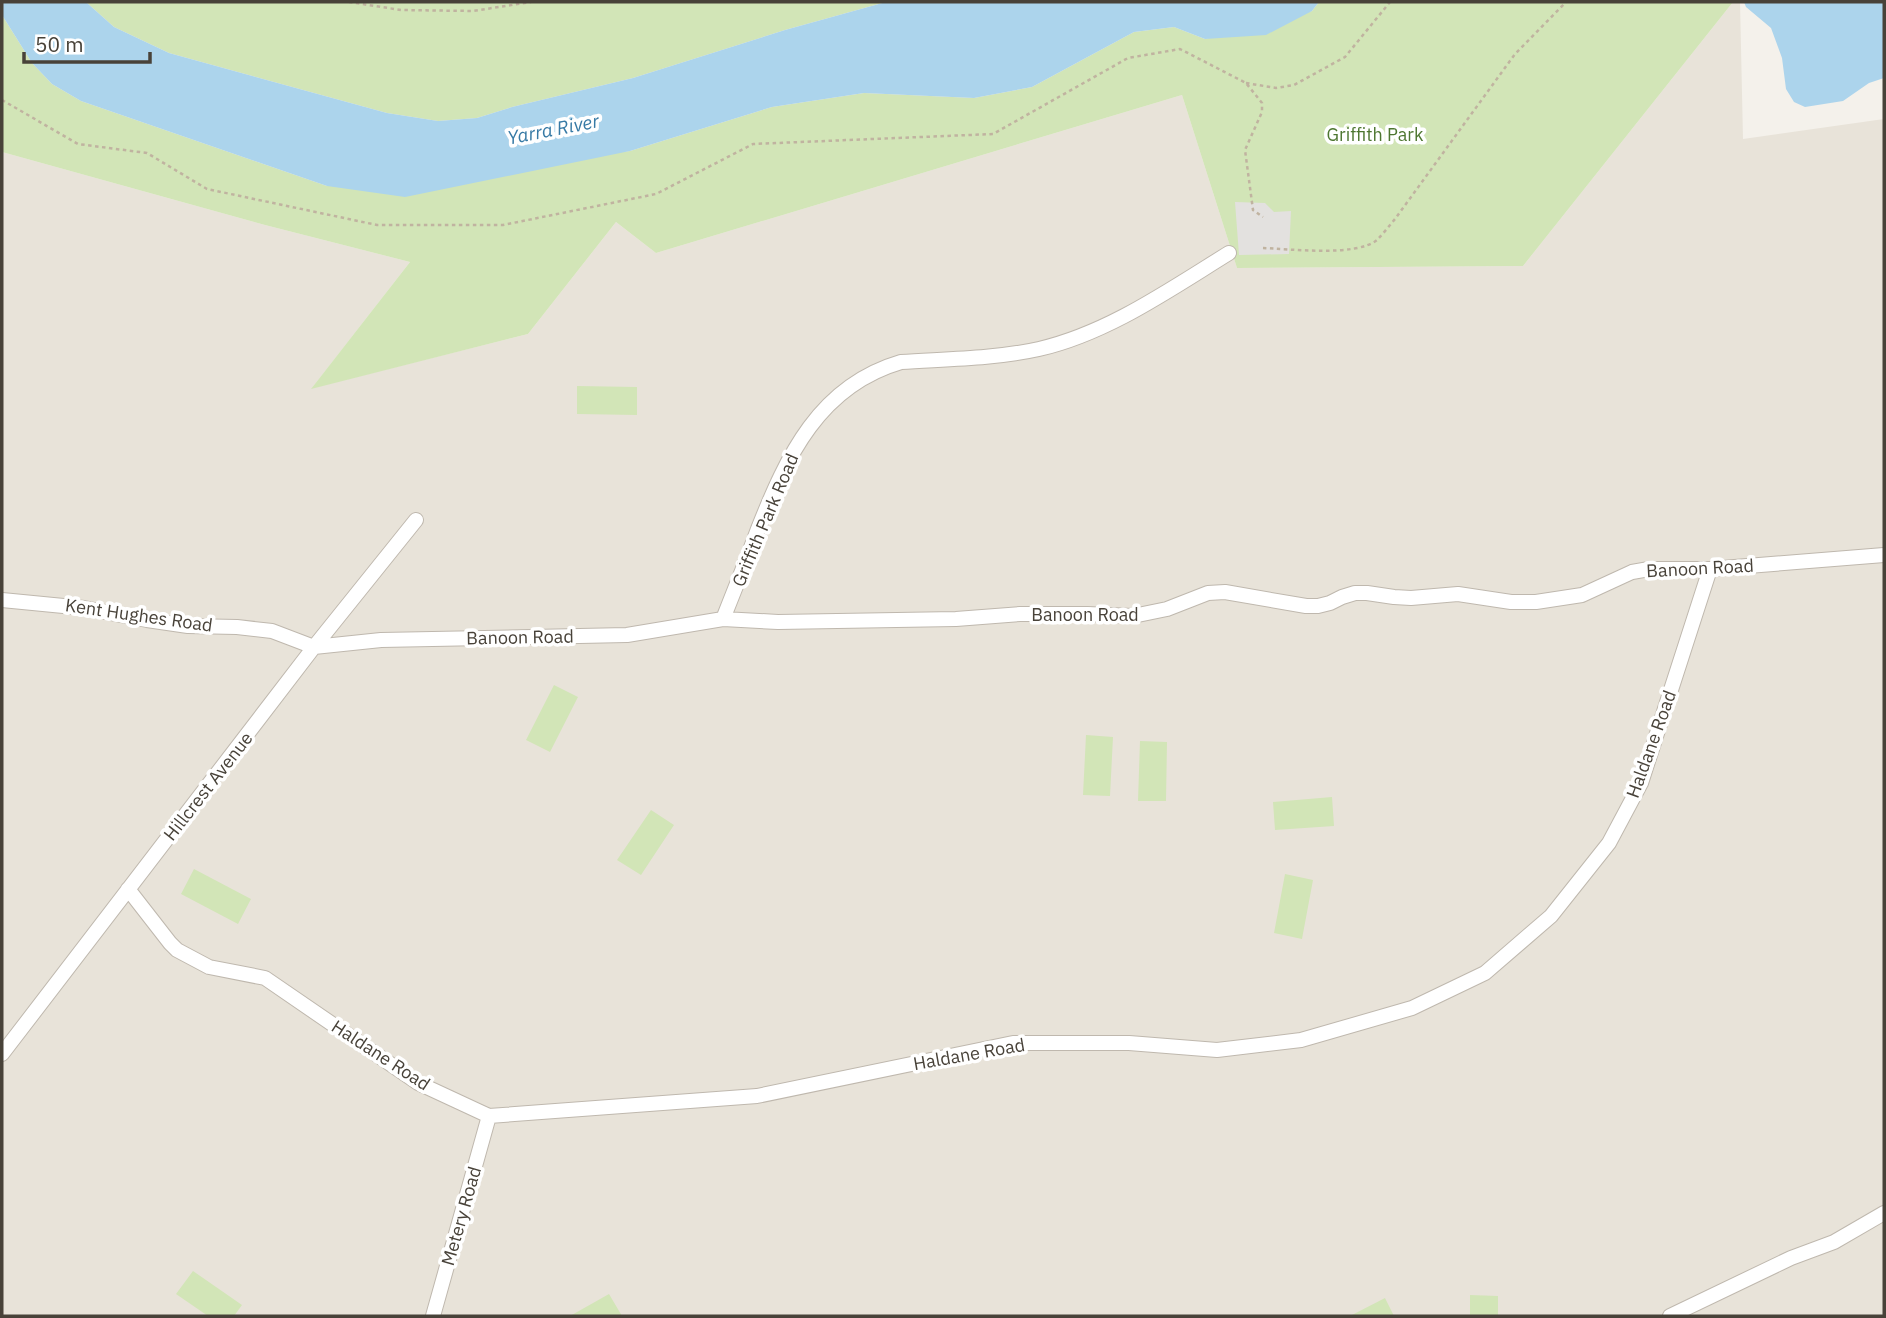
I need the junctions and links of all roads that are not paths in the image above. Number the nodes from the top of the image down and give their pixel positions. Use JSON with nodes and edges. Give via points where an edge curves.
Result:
{"nodes":[{"id":1,"x":1228,"y":253,"type":"dead end"},
{"id":2,"x":416,"y":520,"type":"dead end"},
{"id":3,"x":1884,"y":555,"type":"edge"},
{"id":4,"x":1710,"y":569,"type":"junction"},
{"id":5,"x":2,"y":600,"type":"edge"},
{"id":6,"x":723,"y":619,"type":"junction"},
{"id":7,"x":314,"y":647,"type":"junction"},
{"id":8,"x":128,"y":889,"type":"junction"},
{"id":9,"x":2,"y":1054,"type":"edge"},
{"id":10,"x":489,"y":1116,"type":"junction"},
{"id":11,"x":1884,"y":1213,"type":"edge"},
{"id":12,"x":433,"y":1316,"type":"edge"},
{"id":13,"x":1670,"y":1316,"type":"edge"}],
"edges":[{"from":1,"to":6,"type":"street","name":"Griffith Park Road","via":[[1124,316],[1041,349],[1004,356],[901,362],[851,384],[794,449]]},
{"from":2,"to":7,"type":"street","name":"Hillcrest Avenue"},
{"from":3,"to":4,"type":"street","name":"Banoon Road"},
{"from":4,"to":6,"type":"street","name":"Banoon Road","via":[[1632,572],[1582,595],[1523,603],[1458,594],[1411,598],[1355,593],[1306,606],[1225,592],[1133,615],[778,622]]},
{"from":4,"to":10,"type":"street","name":"Haldane Road","via":[[1642,783],[1609,843],[1551,916],[1485,973],[1412,1008],[1301,1040],[1217,1050],[1129,1043],[1013,1043],[757,1096]]},
{"from":5,"to":7,"type":"street","name":"Kent Hughes Road","via":[[188,626],[272,631]]},
{"from":6,"to":7,"type":"street","name":"Banoon Road","via":[[627,635],[381,640]]},
{"from":7,"to":8,"type":"street","name":"Hillcrest Avenue"},
{"from":8,"to":9,"type":"street","name":"Hillcrest Avenue"},
{"from":8,"to":10,"type":"street","name":"Haldane Road","via":[[177,950],[209,967],[265,978],[418,1083]]},
{"from":10,"to":12,"type":"street","name":"Metery Road"},
{"from":11,"to":13,"type":"street","via":[[1834,1242]]}]}
